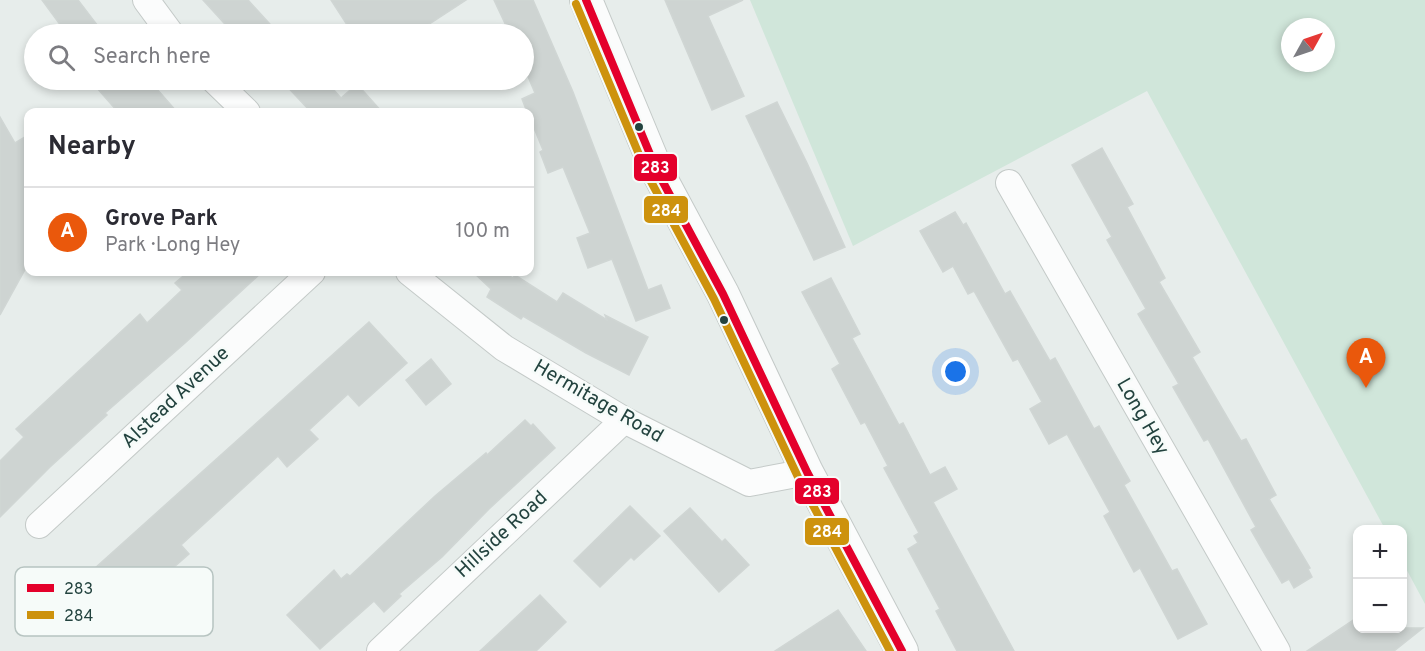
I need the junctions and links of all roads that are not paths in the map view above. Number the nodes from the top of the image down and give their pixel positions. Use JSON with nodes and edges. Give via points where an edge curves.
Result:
{"nodes":[{"id":1,"x":146,"y":0,"type":"edge"},
{"id":2,"x":586,"y":0,"type":"edge"},
{"id":3,"x":164,"y":24,"type":"edge"},
{"id":4,"x":224,"y":90,"type":"edge"},
{"id":5,"x":243,"y":108,"type":"edge"},
{"id":6,"x":1009,"y":183,"type":"dead end"},
{"id":7,"x":308,"y":276,"type":"edge"},
{"id":8,"x":414,"y":276,"type":"edge"},
{"id":9,"x":624,"y":420,"type":"junction"},
{"id":10,"x":807,"y":472,"type":"junction"},
{"id":11,"x":39,"y":525,"type":"dead end"},
{"id":12,"x":380,"y":651,"type":"edge"},
{"id":13,"x":902,"y":651,"type":"edge"},
{"id":14,"x":1277,"y":651,"type":"edge"}],
"edges":[{"from":1,"to":3,"type":"street"},
{"from":2,"to":10,"type":"street","via":[[657,171],[723,294]]},
{"from":4,"to":5,"type":"street"},
{"from":6,"to":14,"type":"street","name":"Long Hey"},
{"from":7,"to":11,"type":"street","name":"Alstead Avenue"},
{"from":8,"to":9,"type":"street","name":"Hermitage Road","via":[[504,348]]},
{"from":9,"to":10,"type":"street","name":"Hermitage Road","via":[[749,483]]},
{"from":9,"to":12,"type":"street","name":"Hillside Road"},
{"from":10,"to":13,"type":"street"}]}
